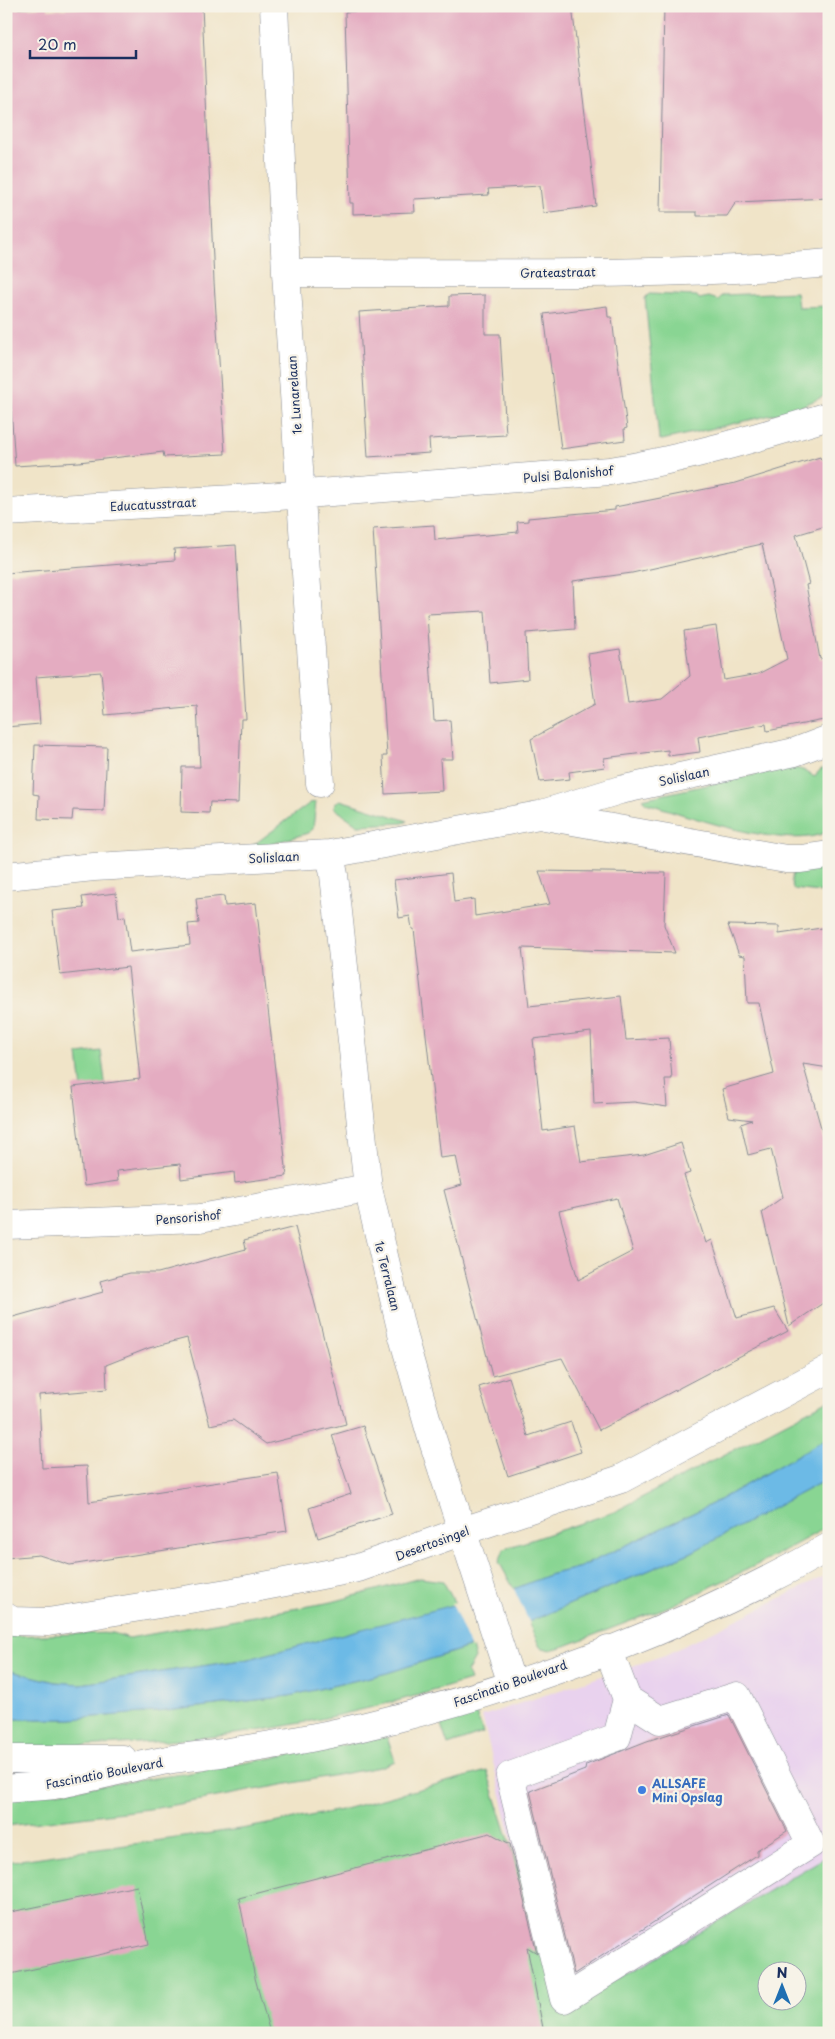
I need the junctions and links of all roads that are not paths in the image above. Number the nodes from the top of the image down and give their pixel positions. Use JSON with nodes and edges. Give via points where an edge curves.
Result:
{"nodes":[{"id":1,"x":274,"y":6,"type":"edge"},
{"id":2,"x":829,"y":263,"type":"edge"},
{"id":3,"x":286,"y":273,"type":"junction"},
{"id":4,"x":829,"y":416,"type":"edge"},
{"id":5,"x":300,"y":494,"type":"junction"},
{"id":6,"x":6,"y":512,"type":"edge"},
{"id":7,"x":829,"y":739,"type":"edge"},
{"id":8,"x":320,"y":783,"type":"dead end"},
{"id":9,"x":539,"y":814,"type":"junction"},
{"id":10,"x":330,"y":854,"type":"junction"},
{"id":11,"x":829,"y":855,"type":"edge"},
{"id":12,"x":6,"y":876,"type":"edge"},
{"id":13,"x":368,"y":1188,"type":"junction"},
{"id":14,"x":6,"y":1226,"type":"edge"},
{"id":15,"x":829,"y":1368,"type":"edge"},
{"id":16,"x":464,"y":1530,"type":"junction"},
{"id":17,"x":829,"y":1547,"type":"edge"},
{"id":18,"x":6,"y":1617,"type":"edge"},
{"id":19,"x":608,"y":1649,"type":"junction"},
{"id":20,"x":512,"y":1684,"type":"junction"},
{"id":21,"x":627,"y":1698,"type":"junction"},
{"id":22,"x":6,"y":1759,"type":"edge"},
{"id":23,"x":172,"y":1759,"type":"junction"},
{"id":24,"x":6,"y":1789,"type":"edge"}],
"edges":[{"from":1,"to":3,"type":"street","name":"1e Lunarelaan"},
{"from":2,"to":3,"type":"street","name":"Grateastraat","via":[[641,271]]},
{"from":3,"to":5,"type":"street","name":"1e Lunarelaan"},
{"from":4,"to":5,"type":"street","name":"Pulsi Balonishof","via":[[712,451],[610,471]]},
{"from":5,"to":6,"type":"street","name":"Educatusstraat"},
{"from":5,"to":8,"type":"street","name":"1e Lunarelaan"},
{"from":7,"to":9,"type":"street","name":"Solislaan","via":[[795,752],[620,790]]},
{"from":9,"to":10,"type":"street","name":"Solislaan"},
{"from":9,"to":11,"type":"street","name":"Solislaan","via":[[786,859]]},
{"from":10,"to":12,"type":"street","name":"Solislaan","via":[[94,867]]},
{"from":10,"to":13,"type":"street","name":"1e Terralaan"},
{"from":13,"to":14,"type":"street","name":"Pensorishof","via":[[200,1218]]},
{"from":13,"to":16,"type":"street","name":"1e Terralaan","via":[[413,1372]]},
{"from":15,"to":16,"type":"street","name":"Desertosingel","via":[[621,1479]]},
{"from":16,"to":18,"type":"street","name":"Desertosingel","via":[[377,1562],[339,1572],[48,1622],[13,1621]]},
{"from":16,"to":20,"type":"street","name":"1e Terralaan"},
{"from":17,"to":19,"type":"street","name":"Fascinatio Boulevard","via":[[750,1590]]},
{"from":19,"to":20,"type":"street","name":"Fascinatio Boulevard"},
{"from":19,"to":21,"type":"street"},
{"from":20,"to":23,"type":"street","name":"Fascinatio Boulevard","via":[[393,1720],[231,1752]]},
{"from":21,"to":21,"type":"street","via":[[616,1737],[510,1776],[564,1999],[812,1844],[737,1696],[660,1720]]},
{"from":22,"to":23,"type":"street","name":"Fascinatio Boulevard"},
{"from":23,"to":24,"type":"street","name":"Fascinatio Boulevard","via":[[52,1785]]}]}
